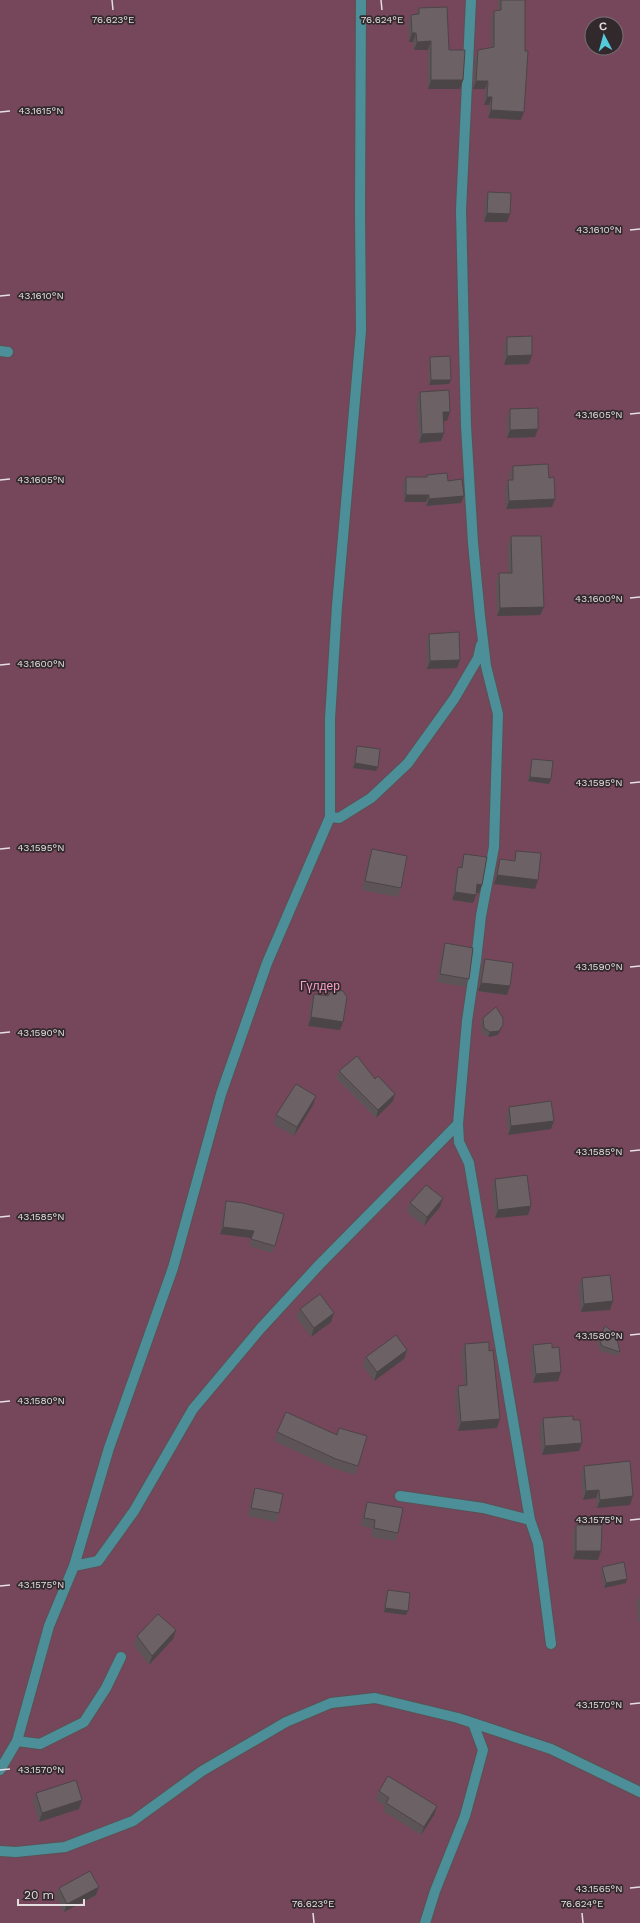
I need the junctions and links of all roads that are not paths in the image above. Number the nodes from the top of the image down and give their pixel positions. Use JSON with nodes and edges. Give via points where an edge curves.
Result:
{"nodes":[{"id":1,"x":361,"y":0,"type":"edge"},
{"id":2,"x":471,"y":0,"type":"edge"},
{"id":3,"x":482,"y":636,"type":"junction"},
{"id":4,"x":330,"y":817,"type":"junction"},
{"id":5,"x":458,"y":1124,"type":"junction"},
{"id":6,"x":400,"y":1496,"type":"dead end"},
{"id":7,"x":530,"y":1520,"type":"junction"},
{"id":8,"x":74,"y":1566,"type":"junction"},
{"id":9,"x":552,"y":1644,"type":"dead end"},
{"id":10,"x":121,"y":1657,"type":"dead end"},
{"id":11,"x":473,"y":1724,"type":"junction"},
{"id":12,"x":17,"y":1741,"type":"junction"},
{"id":13,"x":0,"y":1770,"type":"edge"},
{"id":14,"x":640,"y":1792,"type":"edge"},
{"id":15,"x":0,"y":1851,"type":"edge"},
{"id":16,"x":425,"y":1923,"type":"edge"}],
"edges":[{"from":1,"to":4,"type":"street","via":[[361,331],[336,613],[330,719]]},
{"from":2,"to":3,"type":"street","via":[[461,210],[463,329],[473,544]]},
{"from":3,"to":4,"type":"street","via":[[478,658],[454,699],[408,763],[371,798],[340,818]]},
{"from":3,"to":5,"type":"street","via":[[486,666],[498,714],[494,848],[481,916],[467,1021]]},
{"from":4,"to":8,"type":"street","via":[[267,963],[221,1094],[172,1268],[109,1448]]},
{"from":5,"to":7,"type":"street","via":[[459,1142],[469,1163]]},
{"from":5,"to":8,"type":"street","via":[[319,1265],[261,1328],[193,1409],[134,1511],[98,1561]]},
{"from":6,"to":7,"type":"street","via":[[483,1508]]},
{"from":7,"to":9,"type":"street","via":[[538,1544]]},
{"from":8,"to":12,"type":"street","via":[[49,1626]]},
{"from":10,"to":12,"type":"street","via":[[106,1688],[84,1722],[40,1744]]},
{"from":11,"to":14,"type":"street","via":[[551,1749]]},
{"from":11,"to":15,"type":"street","via":[[375,1698],[331,1703],[286,1722],[202,1772],[133,1821],[65,1847]]},
{"from":11,"to":16,"type":"street","via":[[483,1750],[465,1816]]},
{"from":12,"to":13,"type":"street"}]}
